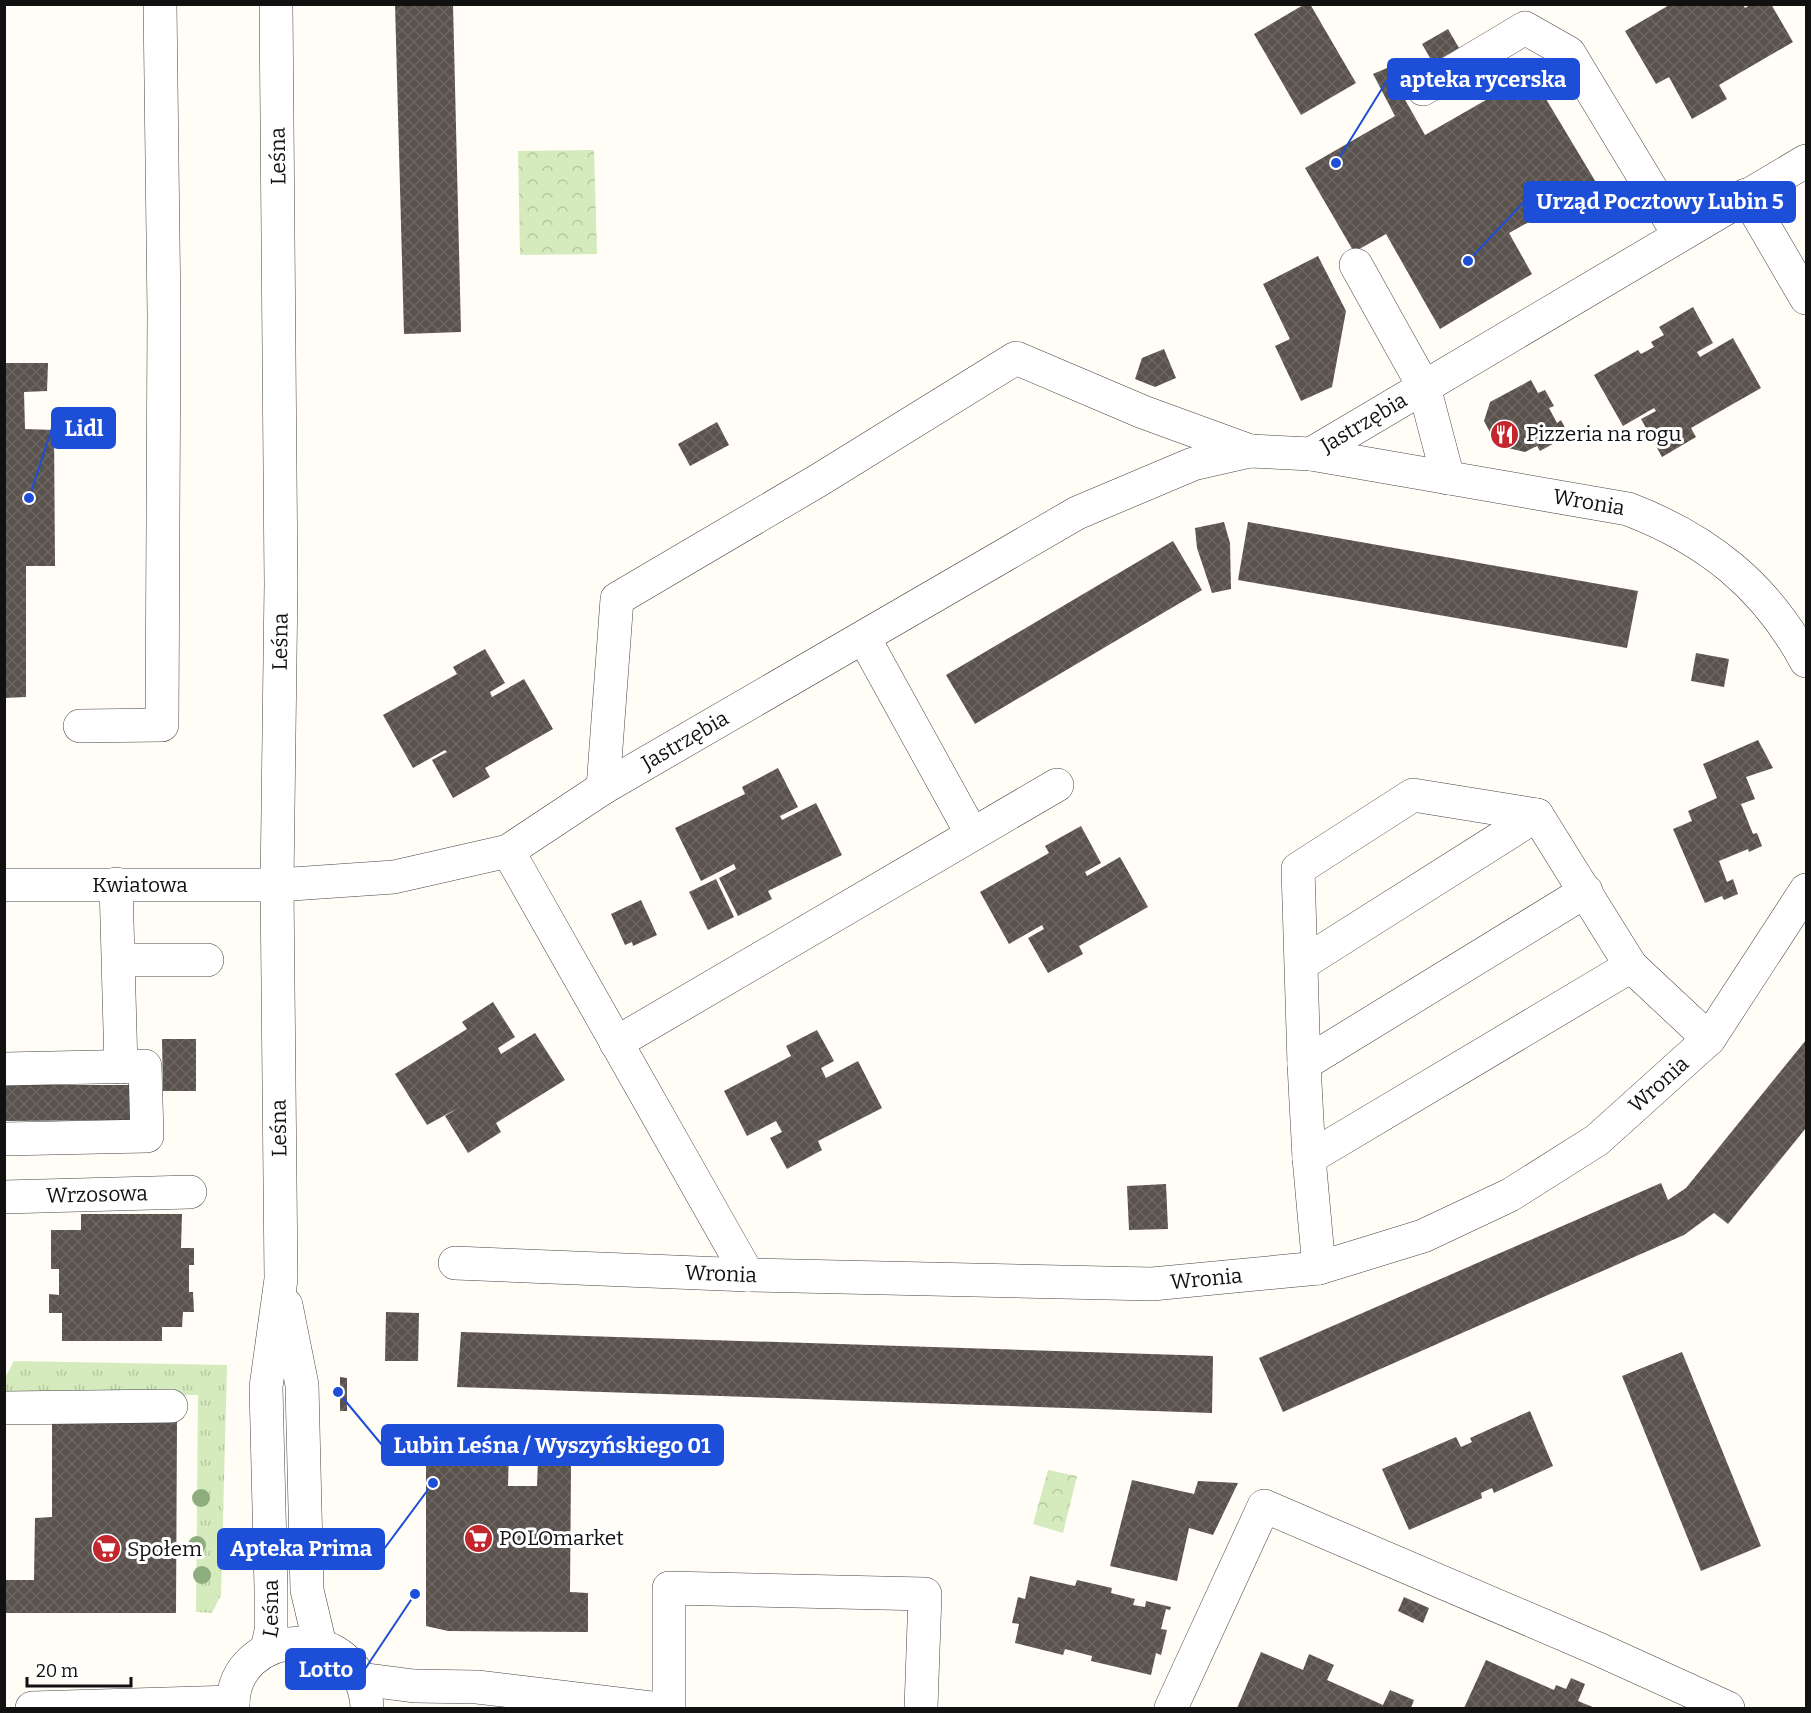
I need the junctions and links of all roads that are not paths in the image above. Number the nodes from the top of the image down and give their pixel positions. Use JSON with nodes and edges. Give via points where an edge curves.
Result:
{"nodes":[{"id":1,"x":160,"y":4,"type":"edge"},
{"id":2,"x":276,"y":4,"type":"edge"},
{"id":3,"x":1423,"y":89,"type":"dead end"},
{"id":4,"x":1806,"y":161,"type":"edge"},
{"id":5,"x":1746,"y":195,"type":"junction"},
{"id":6,"x":1678,"y":235,"type":"junction"},
{"id":7,"x":1356,"y":265,"type":"dead end"},
{"id":8,"x":1806,"y":298,"type":"edge"},
{"id":9,"x":1424,"y":387,"type":"junction"},
{"id":10,"x":1250,"y":451,"type":"junction"},
{"id":11,"x":1311,"y":454,"type":"junction"},
{"id":12,"x":1448,"y":478,"type":"junction"},
{"id":13,"x":864,"y":638,"type":"junction"},
{"id":14,"x":1806,"y":661,"type":"edge"},
{"id":15,"x":80,"y":726,"type":"dead end"},
{"id":16,"x":1057,"y":784,"type":"dead end"},
{"id":17,"x":603,"y":788,"type":"junction"},
{"id":18,"x":1537,"y":815,"type":"junction"},
{"id":19,"x":972,"y":834,"type":"junction"},
{"id":20,"x":508,"y":851,"type":"junction"},
{"id":21,"x":116,"y":884,"type":"junction"},
{"id":22,"x":4,"y":885,"type":"edge"},
{"id":23,"x":277,"y":885,"type":"junction"},
{"id":24,"x":1806,"y":890,"type":"edge"},
{"id":25,"x":1586,"y":891,"type":"junction"},
{"id":26,"x":119,"y":960,"type":"junction"},
{"id":27,"x":207,"y":960,"type":"dead end"},
{"id":28,"x":1303,"y":963,"type":"junction"},
{"id":29,"x":1631,"y":966,"type":"junction"},
{"id":30,"x":1709,"y":1039,"type":"junction"},
{"id":31,"x":616,"y":1043,"type":"junction"},
{"id":32,"x":1304,"y":1064,"type":"junction"},
{"id":33,"x":121,"y":1067,"type":"junction"},
{"id":34,"x":4,"y":1069,"type":"edge"},
{"id":35,"x":4,"y":1138,"type":"edge"},
{"id":36,"x":1309,"y":1158,"type":"junction"},
{"id":37,"x":190,"y":1192,"type":"dead end"},
{"id":38,"x":4,"y":1197,"type":"edge"},
{"id":39,"x":455,"y":1263,"type":"dead end"},
{"id":40,"x":1319,"y":1268,"type":"junction"},
{"id":41,"x":748,"y":1275,"type":"junction"},
{"id":42,"x":281,"y":1279,"type":"junction"},
{"id":43,"x":171,"y":1406,"type":"dead end"},
{"id":44,"x":4,"y":1408,"type":"edge"},
{"id":45,"x":320,"y":1645,"type":"junction"},
{"id":46,"x":267,"y":1650,"type":"junction"},
{"id":47,"x":364,"y":1694,"type":"edge"},
{"id":48,"x":233,"y":1705,"type":"edge"},
{"id":49,"x":32,"y":1708,"type":"edge"},
{"id":50,"x":651,"y":1708,"type":"edge"},
{"id":51,"x":669,"y":1708,"type":"edge"},
{"id":52,"x":921,"y":1708,"type":"edge"},
{"id":53,"x":1171,"y":1708,"type":"edge"},
{"id":54,"x":1728,"y":1708,"type":"edge"}],
"edges":[{"from":1,"to":15,"type":"street","via":[[164,314],[162,725]]},
{"from":2,"to":23,"type":"street","name":"Leśna","via":[[281,572]]},
{"from":3,"to":6,"type":"street","via":[[1525,28],[1569,53]]},
{"from":4,"to":5,"type":"street","name":"Jastrzębia"},
{"from":5,"to":6,"type":"street","name":"Jastrzębia"},
{"from":5,"to":8,"type":"street"},
{"from":6,"to":9,"type":"street","name":"Jastrzębia"},
{"from":7,"to":9,"type":"street"},
{"from":9,"to":11,"type":"street","name":"Jastrzębia"},
{"from":9,"to":12,"type":"street"},
{"from":10,"to":11,"type":"street","name":"Jastrzębia"},
{"from":10,"to":13,"type":"street","name":"Jastrzębia","via":[[1193,464],[1077,513]]},
{"from":10,"to":17,"type":"street","via":[[1143,412],[1016,358],[617,599]]},
{"from":11,"to":12,"type":"street","name":"Wronia"},
{"from":12,"to":14,"type":"street","name":"Wronia","via":[[1628,509],[1649,517],[1729,565],[1773,608]]},
{"from":13,"to":17,"type":"street","name":"Jastrzębia"},
{"from":13,"to":19,"type":"street"},
{"from":16,"to":19,"type":"street"},
{"from":17,"to":20,"type":"street","name":"Jastrzębia"},
{"from":18,"to":25,"type":"street"},
{"from":18,"to":28,"type":"street"},
{"from":18,"to":28,"type":"street","via":[[1413,795],[1299,869]]},
{"from":19,"to":31,"type":"street"},
{"from":20,"to":23,"type":"street","name":"Jastrzębia","via":[[394,877]]},
{"from":20,"to":31,"type":"street"},
{"from":21,"to":22,"type":"street","name":"Kwiatowa"},
{"from":21,"to":23,"type":"street","name":"Kwiatowa"},
{"from":21,"to":26,"type":"street"},
{"from":23,"to":42,"type":"street","name":"Leśna"},
{"from":24,"to":30,"type":"street","name":"Wronia"},
{"from":25,"to":29,"type":"street"},
{"from":25,"to":32,"type":"street"},
{"from":26,"to":27,"type":"street"},
{"from":26,"to":33,"type":"street"},
{"from":28,"to":32,"type":"street"},
{"from":29,"to":30,"type":"street"},
{"from":29,"to":36,"type":"street"},
{"from":30,"to":40,"type":"street","name":"Wronia","via":[[1597,1140],[1510,1195],[1423,1236]]},
{"from":31,"to":41,"type":"street"},
{"from":32,"to":36,"type":"street"},
{"from":33,"to":34,"type":"street"},
{"from":33,"to":35,"type":"street","via":[[145,1066],[147,1136]]},
{"from":36,"to":40,"type":"street"},
{"from":37,"to":38,"type":"street","name":"Wrzosowa"},
{"from":39,"to":41,"type":"street","name":"Wronia"},
{"from":40,"to":41,"type":"street","name":"Wronia","via":[[1152,1284]]},
{"from":42,"to":45,"type":"street","name":"Leśna","via":[[302,1385],[307,1590]]},
{"from":42,"to":46,"type":"street","name":"Leśna","via":[[266,1387],[271,1599]]},
{"from":43,"to":44,"type":"street"},
{"from":45,"to":46,"type":"street","via":[[302,1642]]},
{"from":45,"to":47,"type":"street","via":[[350,1664]]},
{"from":46,"to":48,"type":"street","via":[[250,1663],[239,1681]]},
{"from":47,"to":50,"type":"street","via":[[414,1686],[477,1687]]},
{"from":48,"to":49,"type":"street"},
{"from":51,"to":52,"type":"street","via":[[669,1588],[925,1594]]},
{"from":53,"to":54,"type":"street","via":[[1264,1506]]}]}
